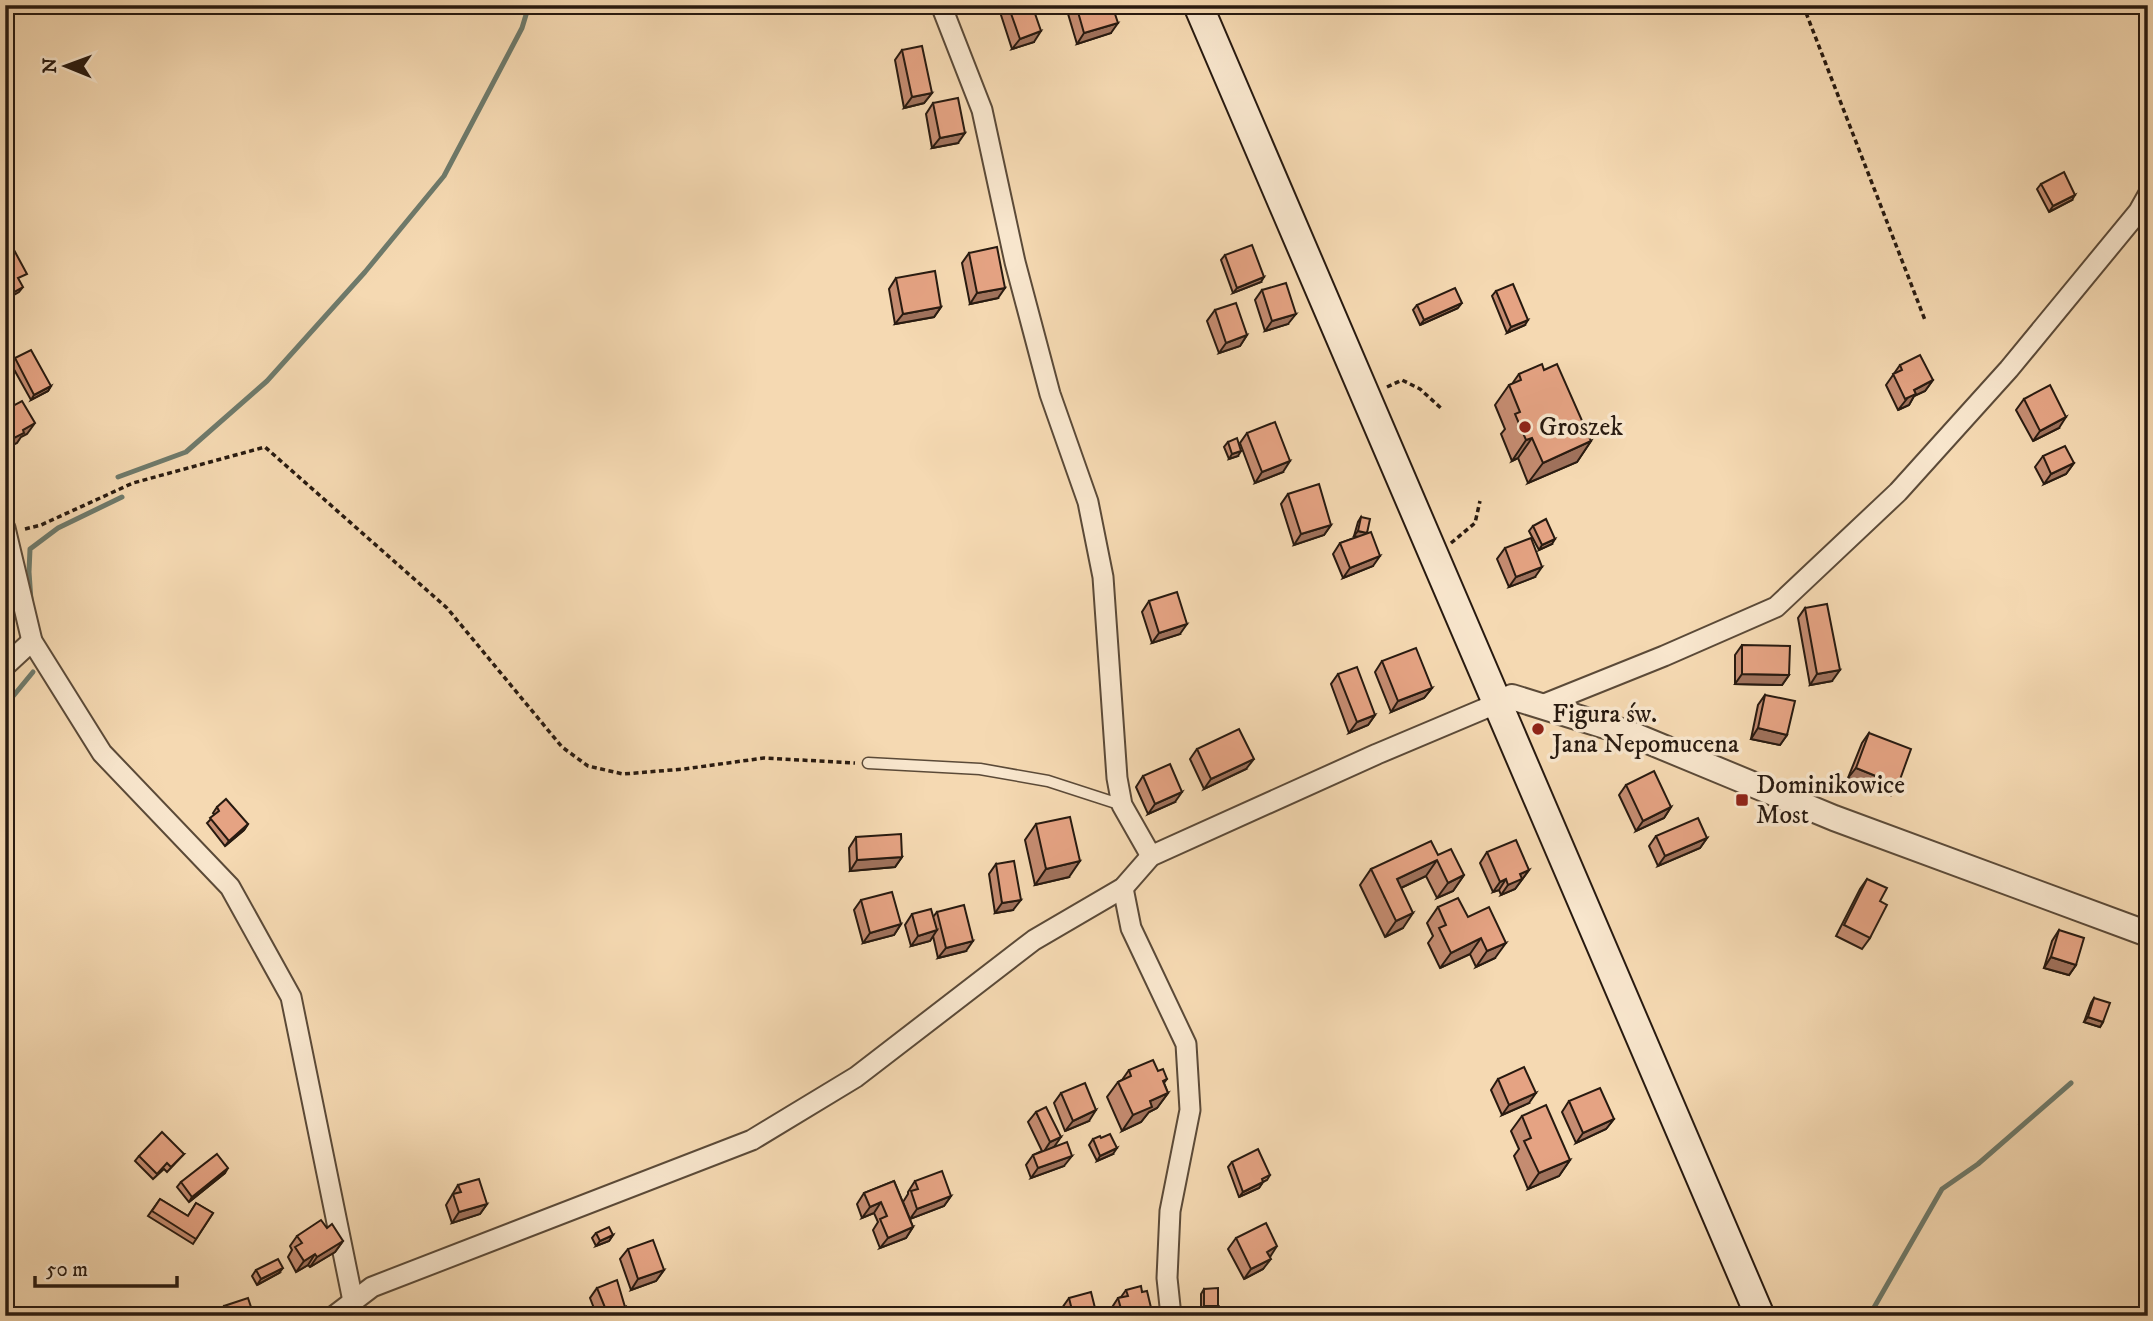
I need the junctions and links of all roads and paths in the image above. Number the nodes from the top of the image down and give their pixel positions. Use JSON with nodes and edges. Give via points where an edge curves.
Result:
{"nodes":[{"id":1,"x":941,"y":5,"type":"edge"},
{"id":2,"x":1198,"y":5,"type":"edge"},
{"id":3,"x":1803,"y":5,"type":"edge"},
{"id":4,"x":2148,"y":195,"type":"edge"},
{"id":5,"x":1925,"y":320,"type":"dead end"},
{"id":6,"x":1366,"y":397,"type":"junction"},
{"id":7,"x":1443,"y":411,"type":"dead end"},
{"id":8,"x":1480,"y":501,"type":"dead end"},
{"id":9,"x":7,"y":531,"type":"edge"},
{"id":10,"x":1432,"y":551,"type":"junction"},
{"id":11,"x":32,"y":642,"type":"junction"},
{"id":12,"x":5,"y":666,"type":"edge"},
{"id":13,"x":1498,"y":703,"type":"junction"},
{"id":14,"x":1542,"y":705,"type":"junction"},
{"id":15,"x":868,"y":763,"type":"joint"},
{"id":16,"x":1122,"y":805,"type":"junction"},
{"id":17,"x":1151,"y":856,"type":"junction"},
{"id":18,"x":1123,"y":888,"type":"junction"},
{"id":19,"x":2148,"y":934,"type":"edge"},
{"id":20,"x":353,"y":1301,"type":"junction"},
{"id":21,"x":334,"y":1316,"type":"edge"},
{"id":22,"x":1171,"y":1316,"type":"edge"},
{"id":23,"x":1760,"y":1316,"type":"edge"}],
"edges":[{"from":1,"to":16,"type":"street","via":[[982,110],[1025,302],[1050,394],[1088,502],[1103,577]]},
{"from":2,"to":6,"type":"main road"},
{"from":3,"to":5,"type":"path"},
{"from":4,"to":14,"type":"street","via":[[2010,369],[1898,492],[1776,607]]},
{"from":6,"to":7,"type":"path","via":[[1402,380],[1420,389]]},
{"from":6,"to":10,"type":"main road"},
{"from":8,"to":10,"type":"path","via":[[1475,523],[1457,540]]},
{"from":9,"to":11,"type":"street"},
{"from":9,"to":15,"type":"path","via":[[41,525],[133,483],[265,447],[447,608],[562,747],[588,766],[623,774],[764,758]]},
{"from":10,"to":13,"type":"main road"},
{"from":11,"to":12,"type":"street"},
{"from":11,"to":20,"type":"street","via":[[102,753],[230,887],[291,997]]},
{"from":13,"to":14,"type":"street","via":[[1513,697]]},
{"from":13,"to":17,"type":"street"},
{"from":13,"to":23,"type":"main road"},
{"from":14,"to":19,"type":"street","via":[[1631,734],[1834,818]]},
{"from":15,"to":16,"type":"lane","via":[[981,769],[1048,780]]},
{"from":16,"to":17,"type":"street"},
{"from":17,"to":18,"type":"street"},
{"from":18,"to":20,"type":"street","via":[[1034,940],[856,1077],[752,1140],[372,1287]]},
{"from":18,"to":22,"type":"street","via":[[1131,928],[1186,1044],[1190,1110],[1170,1211],[1167,1278]]},
{"from":20,"to":21,"type":"street"}]}
